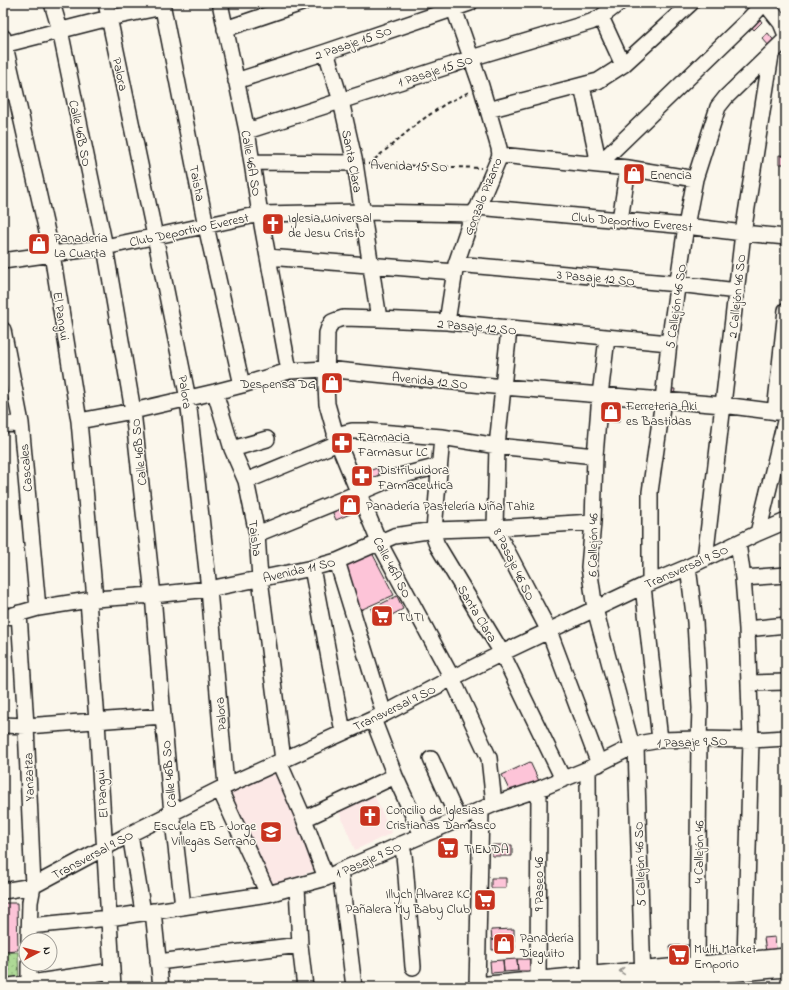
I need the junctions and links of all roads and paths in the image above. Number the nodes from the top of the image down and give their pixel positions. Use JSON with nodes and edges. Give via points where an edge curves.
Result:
{"nodes":[{"id":1,"x":52,"y":3,"type":"edge"},
{"id":2,"x":106,"y":3,"type":"edge"},
{"id":3,"x":220,"y":3,"type":"edge"},
{"id":4,"x":302,"y":3,"type":"edge"},
{"id":5,"x":470,"y":3,"type":"edge"},
{"id":6,"x":619,"y":3,"type":"edge"},
{"id":7,"x":691,"y":3,"type":"edge"},
{"id":8,"x":764,"y":3,"type":"edge"},
{"id":9,"x":162,"y":5,"type":"edge"},
{"id":10,"x":453,"y":6,"type":"edge"},
{"id":11,"x":109,"y":18,"type":"junction"},
{"id":12,"x":601,"y":18,"type":"junction"},
{"id":13,"x":784,"y":27,"type":"edge"},
{"id":14,"x":225,"y":29,"type":"junction"},
{"id":15,"x":60,"y":30,"type":"junction"},
{"id":16,"x":786,"y":40,"type":"edge"},
{"id":17,"x":4,"y":42,"type":"edge"},
{"id":18,"x":326,"y":52,"type":"junction"},
{"id":19,"x":770,"y":54,"type":"junction"},
{"id":20,"x":471,"y":58,"type":"junction"},
{"id":21,"x":623,"y":65,"type":"junction"},
{"id":22,"x":236,"y":81,"type":"junction"},
{"id":23,"x":481,"y":86,"type":"junction"},
{"id":24,"x":582,"y":86,"type":"junction"},
{"id":25,"x":341,"y":101,"type":"junction"},
{"id":26,"x":488,"y":110,"type":"junction"},
{"id":27,"x":247,"y":131,"type":"junction"},
{"id":28,"x":252,"y":162,"type":"junction"},
{"id":29,"x":497,"y":162,"type":"junction"},
{"id":30,"x":362,"y":164,"type":"junction"},
{"id":31,"x":599,"y":164,"type":"junction"},
{"id":32,"x":628,"y":168,"type":"junction"},
{"id":33,"x":695,"y":179,"type":"junction"},
{"id":34,"x":475,"y":210,"type":"junction"},
{"id":35,"x":363,"y":212,"type":"junction"},
{"id":36,"x":260,"y":214,"type":"junction"},
{"id":37,"x":620,"y":220,"type":"junction"},
{"id":38,"x":206,"y":226,"type":"junction"},
{"id":39,"x":686,"y":226,"type":"junction"},
{"id":40,"x":743,"y":233,"type":"junction"},
{"id":41,"x":156,"y":236,"type":"junction"},
{"id":42,"x":786,"y":237,"type":"edge"},
{"id":43,"x":105,"y":247,"type":"junction"},
{"id":44,"x":52,"y":254,"type":"junction"},
{"id":45,"x":268,"y":257,"type":"junction"},
{"id":46,"x":3,"y":262,"type":"edge"},
{"id":47,"x":371,"y":266,"type":"junction"},
{"id":48,"x":456,"y":268,"type":"junction"},
{"id":49,"x":678,"y":284,"type":"junction"},
{"id":50,"x":737,"y":291,"type":"junction"},
{"id":51,"x":786,"y":310,"type":"edge"},
{"id":52,"x":379,"y":319,"type":"junction"},
{"id":53,"x":446,"y":322,"type":"junction"},
{"id":54,"x":509,"y":329,"type":"junction"},
{"id":55,"x":3,"y":331,"type":"edge"},
{"id":56,"x":607,"y":338,"type":"junction"},
{"id":57,"x":669,"y":343,"type":"junction"},
{"id":58,"x":326,"y":369,"type":"junction"},
{"id":59,"x":289,"y":370,"type":"junction"},
{"id":60,"x":242,"y":385,"type":"junction"},
{"id":61,"x":503,"y":387,"type":"junction"},
{"id":62,"x":215,"y":392,"type":"junction"},
{"id":63,"x":600,"y":395,"type":"junction"},
{"id":64,"x":188,"y":399,"type":"junction"},
{"id":65,"x":663,"y":400,"type":"junction"},
{"id":66,"x":723,"y":405,"type":"junction"},
{"id":67,"x":133,"y":411,"type":"junction"},
{"id":68,"x":782,"y":414,"type":"edge"},
{"id":69,"x":79,"y":421,"type":"junction"},
{"id":70,"x":21,"y":423,"type":"junction"},
{"id":71,"x":3,"y":425,"type":"edge"},
{"id":72,"x":442,"y":437,"type":"junction"},
{"id":73,"x":267,"y":439,"type":"dead end"},
{"id":74,"x":336,"y":439,"type":"junction"},
{"id":75,"x":497,"y":446,"type":"junction"},
{"id":76,"x":232,"y":449,"type":"junction"},
{"id":77,"x":595,"y":456,"type":"junction"},
{"id":78,"x":439,"y":466,"type":"junction"},
{"id":79,"x":246,"y":481,"type":"junction"},
{"id":80,"x":358,"y":493,"type":"junction"},
{"id":81,"x":593,"y":522,"type":"junction"},
{"id":82,"x":786,"y":522,"type":"edge"},
{"id":83,"x":495,"y":528,"type":"junction"},
{"id":84,"x":434,"y":530,"type":"junction"},
{"id":85,"x":758,"y":533,"type":"junction"},
{"id":86,"x":257,"y":534,"type":"junction"},
{"id":87,"x":379,"y":542,"type":"junction"},
{"id":88,"x":738,"y":543,"type":"junction"},
{"id":89,"x":705,"y":559,"type":"junction"},
{"id":90,"x":337,"y":561,"type":"junction"},
{"id":91,"x":688,"y":567,"type":"junction"},
{"id":92,"x":312,"y":568,"type":"junction"},
{"id":93,"x":786,"y":575,"type":"edge"},
{"id":94,"x":743,"y":578,"type":"junction"},
{"id":95,"x":260,"y":579,"type":"junction"},
{"id":96,"x":647,"y":584,"type":"junction"},
{"id":97,"x":209,"y":589,"type":"junction"},
{"id":98,"x":153,"y":595,"type":"junction"},
{"id":99,"x":91,"y":600,"type":"junction"},
{"id":100,"x":38,"y":608,"type":"junction"},
{"id":101,"x":595,"y":609,"type":"junction"},
{"id":102,"x":19,"y":614,"type":"junction"},
{"id":103,"x":3,"y":618,"type":"edge"},
{"id":104,"x":786,"y":626,"type":"edge"},
{"id":105,"x":747,"y":629,"type":"junction"},
{"id":106,"x":549,"y":631,"type":"junction"},
{"id":107,"x":502,"y":653,"type":"junction"},
{"id":108,"x":452,"y":678,"type":"junction"},
{"id":109,"x":786,"y":682,"type":"edge"},
{"id":110,"x":749,"y":683,"type":"junction"},
{"id":111,"x":163,"y":716,"type":"junction"},
{"id":112,"x":378,"y":716,"type":"junction"},
{"id":113,"x":97,"y":721,"type":"junction"},
{"id":114,"x":3,"y":725,"type":"edge"},
{"id":115,"x":26,"y":726,"type":"junction"},
{"id":116,"x":343,"y":732,"type":"junction"},
{"id":117,"x":786,"y":738,"type":"edge"},
{"id":118,"x":699,"y":739,"type":"junction"},
{"id":119,"x":660,"y":740,"type":"junction"},
{"id":120,"x":751,"y":740,"type":"junction"},
{"id":121,"x":634,"y":746,"type":"junction"},
{"id":122,"x":431,"y":759,"type":"dead end"},
{"id":123,"x":281,"y":761,"type":"junction"},
{"id":124,"x":594,"y":767,"type":"junction"},
{"id":125,"x":395,"y":776,"type":"junction"},
{"id":126,"x":563,"y":779,"type":"junction"},
{"id":127,"x":223,"y":788,"type":"junction"},
{"id":128,"x":539,"y":789,"type":"junction"},
{"id":129,"x":487,"y":807,"type":"junction"},
{"id":130,"x":172,"y":814,"type":"junction"},
{"id":131,"x":304,"y":819,"type":"junction"},
{"id":132,"x":458,"y":819,"type":"junction"},
{"id":133,"x":130,"y":834,"type":"junction"},
{"id":134,"x":422,"y":835,"type":"junction"},
{"id":135,"x":401,"y":844,"type":"junction"},
{"id":136,"x":105,"y":847,"type":"junction"},
{"id":137,"x":340,"y":870,"type":"junction"},
{"id":138,"x":326,"y":878,"type":"junction"},
{"id":139,"x":33,"y":886,"type":"junction"},
{"id":140,"x":297,"y":887,"type":"junction"},
{"id":141,"x":3,"y":891,"type":"edge"},
{"id":142,"x":268,"y":894,"type":"junction"},
{"id":143,"x":183,"y":906,"type":"junction"},
{"id":144,"x":148,"y":912,"type":"junction"},
{"id":145,"x":109,"y":918,"type":"junction"},
{"id":146,"x":30,"y":932,"type":"edge"},
{"id":147,"x":35,"y":932,"type":"edge"},
{"id":148,"x":300,"y":946,"type":"junction"},
{"id":149,"x":786,"y":956,"type":"edge"},
{"id":150,"x":744,"y":960,"type":"junction"},
{"id":151,"x":158,"y":962,"type":"junction"},
{"id":152,"x":413,"y":967,"type":"dead end"},
{"id":153,"x":786,"y":969,"type":"edge"},
{"id":154,"x":112,"y":970,"type":"junction"},
{"id":155,"x":29,"y":972,"type":"edge"},
{"id":156,"x":590,"y":974,"type":"junction"},
{"id":157,"x":692,"y":976,"type":"edge"},
{"id":158,"x":538,"y":979,"type":"junction"},
{"id":159,"x":639,"y":980,"type":"edge"},
{"id":160,"x":29,"y":985,"type":"edge"},
{"id":161,"x":3,"y":986,"type":"edge"},
{"id":162,"x":477,"y":986,"type":"edge"},
{"id":163,"x":113,"y":987,"type":"edge"},
{"id":164,"x":161,"y":987,"type":"edge"},
{"id":165,"x":305,"y":987,"type":"edge"},
{"id":166,"x":354,"y":987,"type":"edge"},
{"id":167,"x":583,"y":987,"type":"edge"}],
"edges":[{"from":1,"to":15,"type":"street","name":"Calle 46B SO"},
{"from":2,"to":11,"type":"street","name":"Palora"},
{"from":3,"to":14,"type":"street","name":"Calle 46A SO"},
{"from":4,"to":14,"type":"street"},
{"from":5,"to":10,"type":"street","name":"2 Pasaje 15 SO"},
{"from":6,"to":12,"type":"street","name":"1 Pasaje 15 SO"},
{"from":7,"to":21,"type":"street"},
{"from":8,"to":13,"type":"street"},
{"from":8,"to":31,"type":"street"},
{"from":9,"to":11,"type":"street"},
{"from":9,"to":38,"type":"street","name":"Taisha"},
{"from":10,"to":18,"type":"street","name":"2 Pasaje 15 SO"},
{"from":10,"to":20,"type":"street","name":"Gonzalo Pizarro"},
{"from":11,"to":15,"type":"street"},
{"from":11,"to":41,"type":"street","name":"Palora"},
{"from":12,"to":20,"type":"street","name":"1 Pasaje 15 SO"},
{"from":12,"to":21,"type":"street"},
{"from":14,"to":22,"type":"street","name":"Calle 46A SO"},
{"from":15,"to":17,"type":"street"},
{"from":15,"to":43,"type":"street","name":"Calle 46B SO"},
{"from":16,"to":19,"type":"street"},
{"from":17,"to":44,"type":"street","name":"El Pangui"},
{"from":18,"to":22,"type":"street","name":"2 Pasaje 15 SO"},
{"from":18,"to":25,"type":"street","name":"Santa Clara"},
{"from":19,"to":33,"type":"street","name":"5 Callejón 46 SO","via":[[718,107]]},
{"from":19,"to":40,"type":"street","name":"2 Callejón 46 SO"},
{"from":20,"to":23,"type":"street","name":"Gonzalo Pizarro"},
{"from":20,"to":25,"type":"street","name":"1 Pasaje 15 SO"},
{"from":21,"to":24,"type":"street","via":[[598,81]]},
{"from":22,"to":27,"type":"street","name":"Calle 46A SO"},
{"from":23,"to":26,"type":"street","name":"Gonzalo Pizarro"},
{"from":23,"to":30,"type":"path","via":[[445,104]]},
{"from":24,"to":26,"type":"street"},
{"from":24,"to":31,"type":"street"},
{"from":25,"to":27,"type":"street","name":"1 Pasaje 15 SO"},
{"from":25,"to":30,"type":"street","name":"Santa Clara"},
{"from":26,"to":29,"type":"street","name":"Gonzalo Pizarro","via":[[499,148]]},
{"from":27,"to":28,"type":"street","name":"Calle 46A SO"},
{"from":28,"to":30,"type":"street","name":"Avenida 15 SO"},
{"from":28,"to":36,"type":"street","name":"Calle 46A SO"},
{"from":29,"to":30,"type":"path","name":"Avenida 15 SO"},
{"from":29,"to":31,"type":"street"},
{"from":29,"to":34,"type":"street","name":"Gonzalo Pizarro"},
{"from":30,"to":35,"type":"street","name":"Santa Clara"},
{"from":31,"to":32,"type":"street"},
{"from":32,"to":33,"type":"street"},
{"from":32,"to":37,"type":"street"},
{"from":33,"to":39,"type":"street","name":"5 Callejón 46 SO"},
{"from":34,"to":35,"type":"street","name":"Club Deportivo Everest"},
{"from":34,"to":37,"type":"street","name":"Club Deportivo Everest"},
{"from":34,"to":48,"type":"street","name":"Gonzalo Pizarro"},
{"from":35,"to":36,"type":"street","name":"Club Deportivo Everest"},
{"from":35,"to":47,"type":"street","name":"Santa Clara"},
{"from":36,"to":38,"type":"street","name":"Club Deportivo Everest"},
{"from":36,"to":45,"type":"street","name":"Calle 46A SO"},
{"from":37,"to":39,"type":"street","name":"Club Deportivo Everest"},
{"from":38,"to":41,"type":"street","name":"Club Deportivo Everest"},
{"from":38,"to":60,"type":"street","name":"Taisha"},
{"from":39,"to":40,"type":"street","name":"Club Deportivo Everest"},
{"from":39,"to":49,"type":"street","name":"5 Callejón 46 SO"},
{"from":40,"to":42,"type":"street","name":"Club Deportivo Everest"},
{"from":40,"to":50,"type":"street","name":"2 Callejón 46 SO"},
{"from":41,"to":43,"type":"street","name":"Club Deportivo Everest"},
{"from":41,"to":64,"type":"street","name":"Palora"},
{"from":43,"to":44,"type":"street","name":"Club Deportivo Everest"},
{"from":43,"to":67,"type":"street","name":"Calle 46B SO"},
{"from":44,"to":46,"type":"street","name":"Club Deportivo Everest"},
{"from":44,"to":69,"type":"street","name":"El Pangui"},
{"from":45,"to":47,"type":"street","name":"3 Pasaje 12 SO"},
{"from":45,"to":59,"type":"street","name":"Calle 46A SO"},
{"from":47,"to":48,"type":"street","name":"3 Pasaje 12 SO"},
{"from":47,"to":52,"type":"street","name":"Santa Clara"},
{"from":48,"to":49,"type":"street","name":"3 Pasaje 12 SO"},
{"from":48,"to":53,"type":"street","name":"Gonzalo Pizarro"},
{"from":49,"to":50,"type":"street","name":"3 Pasaje 12 SO"},
{"from":49,"to":57,"type":"street","name":"5 Callejón 46 SO"},
{"from":50,"to":66,"type":"street","name":"2 Callejón 46 SO"},
{"from":51,"to":68,"type":"street"},
{"from":52,"to":53,"type":"street","name":"2 Pasaje 12 SO"},
{"from":52,"to":58,"type":"street","name":"2 Pasaje 12 SO","via":[[343,318],[332,322],[327,333]]},
{"from":53,"to":54,"type":"street","name":"2 Pasaje 12 SO"},
{"from":54,"to":56,"type":"street","name":"2 Pasaje 12 SO"},
{"from":54,"to":61,"type":"street","name":"8 Pasaje 46 SO"},
{"from":55,"to":70,"type":"street","name":"Cascales"},
{"from":56,"to":57,"type":"street","name":"2 Pasaje 12 SO"},
{"from":56,"to":63,"type":"street","name":"6 Callejón 46"},
{"from":57,"to":65,"type":"street","name":"5 Callejón 46 SO"},
{"from":58,"to":59,"type":"street","name":"Avenida 12 SO"},
{"from":58,"to":61,"type":"street","name":"Avenida 12 SO"},
{"from":58,"to":74,"type":"street","name":"Calle 46A SO","via":[[327,404]]},
{"from":59,"to":60,"type":"street","name":"Avenida 12 SO"},
{"from":60,"to":62,"type":"street","name":"Avenida 12 SO"},
{"from":61,"to":63,"type":"street","name":"Avenida 12 SO"},
{"from":61,"to":75,"type":"street","name":"8 Pasaje 46 SO"},
{"from":62,"to":64,"type":"street","name":"Avenida 12 SO"},
{"from":62,"to":76,"type":"street","name":"Taisha"},
{"from":63,"to":65,"type":"street","name":"Avenida 12 SO"},
{"from":63,"to":77,"type":"street","name":"6 Callejón 46"},
{"from":64,"to":67,"type":"street","name":"Avenida 12 SO"},
{"from":64,"to":97,"type":"street","name":"Palora"},
{"from":65,"to":66,"type":"street","name":"Avenida 12 SO"},
{"from":65,"to":96,"type":"street","name":"5 Callejón 46 SO","via":[[650,492]]},
{"from":66,"to":68,"type":"street","name":"Avenida 12 SO"},
{"from":66,"to":89,"type":"street","name":"2 Callejón 46 SO"},
{"from":67,"to":69,"type":"street","name":"Avenida 12 SO"},
{"from":67,"to":98,"type":"street","name":"Calle 46B SO"},
{"from":68,"to":85,"type":"street"},
{"from":69,"to":99,"type":"street","name":"El Pangui"},
{"from":70,"to":71,"type":"street"},
{"from":70,"to":100,"type":"street","name":"Cascales"},
{"from":72,"to":74,"type":"street","via":[[352,430]]},
{"from":72,"to":75,"type":"street"},
{"from":72,"to":78,"type":"street","name":"Santa Clara"},
{"from":73,"to":76,"type":"street"},
{"from":74,"to":79,"type":"street"},
{"from":74,"to":80,"type":"street","name":"Calle 46A SO"},
{"from":75,"to":77,"type":"street"},
{"from":75,"to":83,"type":"street","name":"8 Pasaje 46 SO"},
{"from":76,"to":79,"type":"street","name":"Taisha"},
{"from":77,"to":81,"type":"street","name":"6 Callejón 46"},
{"from":78,"to":80,"type":"street","via":[[396,477]]},
{"from":78,"to":84,"type":"street","name":"Santa Clara"},
{"from":79,"to":86,"type":"street","name":"Taisha"},
{"from":80,"to":86,"type":"street"},
{"from":80,"to":87,"type":"street","name":"Calle 46A SO"},
{"from":81,"to":83,"type":"street","name":"Avenida 11 SO"},
{"from":81,"to":101,"type":"street","name":"6 Callejón 46","via":[[589,567]]},
{"from":82,"to":85,"type":"street","name":"Transversal 9 SO"},
{"from":83,"to":84,"type":"street","name":"Avenida 11 SO"},
{"from":83,"to":106,"type":"street","name":"8 Pasaje 46 SO"},
{"from":84,"to":87,"type":"street","name":"Avenida 11 SO","via":[[394,536]]},
{"from":84,"to":107,"type":"street","name":"Santa Clara","via":[[437,545]]},
{"from":85,"to":88,"type":"street","name":"Transversal 9 SO"},
{"from":86,"to":95,"type":"street","name":"Taisha"},
{"from":87,"to":90,"type":"street","name":"Avenida 11 SO"},
{"from":87,"to":108,"type":"street","name":"Calle 46A SO"},
{"from":88,"to":89,"type":"street","name":"Transversal 9 SO"},
{"from":88,"to":94,"type":"street"},
{"from":89,"to":91,"type":"street","name":"Transversal 9 SO"},
{"from":90,"to":92,"type":"street","name":"Avenida 11 SO"},
{"from":90,"to":112,"type":"street"},
{"from":91,"to":96,"type":"street","name":"Transversal 9 SO"},
{"from":91,"to":118,"type":"street","name":"4 Callejón 46","via":[[695,622],[700,708]]},
{"from":92,"to":95,"type":"street","name":"Avenida 11 SO"},
{"from":92,"to":116,"type":"street"},
{"from":93,"to":94,"type":"street"},
{"from":94,"to":105,"type":"street"},
{"from":95,"to":97,"type":"street","name":"Avenida 11 SO"},
{"from":95,"to":123,"type":"street","name":"Taisha"},
{"from":96,"to":101,"type":"street","name":"Transversal 9 SO"},
{"from":96,"to":119,"type":"street","name":"5 Callejón 46 SO"},
{"from":97,"to":98,"type":"street","name":"Avenida 11 SO"},
{"from":97,"to":127,"type":"street","name":"Palora"},
{"from":98,"to":99,"type":"street","name":"Avenida 11 SO"},
{"from":98,"to":111,"type":"street","name":"Calle 46B SO"},
{"from":99,"to":100,"type":"street","name":"Avenida 11 SO"},
{"from":99,"to":113,"type":"street","name":"El Pangui"},
{"from":100,"to":102,"type":"street","name":"Avenida 11 SO"},
{"from":101,"to":106,"type":"street","name":"Transversal 9 SO"},
{"from":101,"to":121,"type":"street","name":"6 Callejón 46"},
{"from":102,"to":103,"type":"street","name":"Avenida 11 SO"},
{"from":102,"to":115,"type":"street","name":"Yanzatza"},
{"from":104,"to":105,"type":"street"},
{"from":105,"to":110,"type":"street"},
{"from":106,"to":107,"type":"street","name":"Transversal 9 SO"},
{"from":106,"to":124,"type":"street","name":"8 Pasaje 46 SO"},
{"from":107,"to":108,"type":"street","name":"Transversal 9 SO"},
{"from":107,"to":126,"type":"street","name":"Santa Clara"},
{"from":108,"to":112,"type":"street","name":"Transversal 9 SO"},
{"from":108,"to":129,"type":"street","name":"Calle 46A SO","via":[[489,758]]},
{"from":109,"to":110,"type":"street"},
{"from":110,"to":120,"type":"street"},
{"from":111,"to":113,"type":"street"},
{"from":111,"to":130,"type":"street","name":"Calle 46B SO"},
{"from":112,"to":116,"type":"street","name":"Transversal 9 SO"},
{"from":112,"to":125,"type":"street"},
{"from":113,"to":115,"type":"street"},
{"from":113,"to":136,"type":"street","name":"El Pangui"},
{"from":114,"to":115,"type":"street"},
{"from":115,"to":139,"type":"street","name":"Yanzatza"},
{"from":116,"to":123,"type":"street","name":"Transversal 9 SO"},
{"from":117,"to":120,"type":"street","name":"1 Pasaje 9 SO"},
{"from":118,"to":119,"type":"street","name":"1 Pasaje 9 SO"},
{"from":118,"to":120,"type":"street","name":"1 Pasaje 9 SO"},
{"from":118,"to":157,"type":"street","name":"4 Callejón 46"},
{"from":119,"to":121,"type":"street","name":"1 Pasaje 9 SO"},
{"from":120,"to":150,"type":"street"},
{"from":121,"to":124,"type":"street","name":"1 Pasaje 9 SO"},
{"from":121,"to":159,"type":"street","name":"5 Callejón 46 SO"},
{"from":122,"to":132,"type":"street"},
{"from":123,"to":127,"type":"street","name":"Transversal 9 SO"},
{"from":123,"to":131,"type":"street","name":"Taisha"},
{"from":124,"to":126,"type":"street","name":"1 Pasaje 9 SO"},
{"from":124,"to":156,"type":"street","name":"8 Pasaje 46 SO"},
{"from":125,"to":131,"type":"street"},
{"from":125,"to":134,"type":"street"},
{"from":126,"to":128,"type":"street","name":"1 Pasaje 9 SO"},
{"from":127,"to":130,"type":"street","name":"Transversal 9 SO"},
{"from":127,"to":142,"type":"street","name":"Palora"},
{"from":128,"to":129,"type":"street","name":"1 Pasaje 9 SO"},
{"from":128,"to":158,"type":"street","name":"9 Paseo 46"},
{"from":129,"to":132,"type":"street","name":"1 Pasaje 9 SO"},
{"from":129,"to":162,"type":"street","name":"Calle 46A SO"},
{"from":130,"to":133,"type":"street","name":"Transversal 9 SO"},
{"from":130,"to":143,"type":"street","name":"Calle 46B SO"},
{"from":131,"to":138,"type":"street","name":"Taisha"},
{"from":132,"to":134,"type":"street","name":"1 Pasaje 9 SO"},
{"from":133,"to":136,"type":"street","name":"Transversal 9 SO"},
{"from":133,"to":144,"type":"street"},
{"from":134,"to":135,"type":"street","name":"1 Pasaje 9 SO"},
{"from":135,"to":137,"type":"street","name":"1 Pasaje 9 SO"},
{"from":135,"to":152,"type":"street"},
{"from":136,"to":139,"type":"street","name":"Transversal 9 SO"},
{"from":136,"to":145,"type":"street","name":"El Pangui"},
{"from":137,"to":138,"type":"street","name":"1 Pasaje 9 SO"},
{"from":137,"to":166,"type":"street"},
{"from":138,"to":140,"type":"street","name":"1 Pasaje 9 SO"},
{"from":139,"to":141,"type":"street","name":"Transversal 9 SO"},
{"from":139,"to":146,"type":"street","name":"Yanzatza"},
{"from":140,"to":142,"type":"street","name":"1 Pasaje 9 SO"},
{"from":140,"to":148,"type":"street"},
{"from":142,"to":143,"type":"street","name":"1 Pasaje 9 SO"},
{"from":143,"to":144,"type":"street","name":"1 Pasaje 9 SO"},
{"from":144,"to":145,"type":"street","name":"1 Pasaje 9 SO"},
{"from":144,"to":151,"type":"street"},
{"from":145,"to":147,"type":"street","name":"1 Pasaje 9 SO"},
{"from":145,"to":154,"type":"street","name":"El Pangui"},
{"from":148,"to":151,"type":"street"},
{"from":148,"to":165,"type":"street"},
{"from":149,"to":150,"type":"street"},
{"from":150,"to":157,"type":"street"},
{"from":151,"to":164,"type":"street"},
{"from":153,"to":157,"type":"street"},
{"from":154,"to":160,"type":"street"},
{"from":154,"to":163,"type":"street","name":"El Pangui"},
{"from":155,"to":160,"type":"street"},
{"from":156,"to":158,"type":"street"},
{"from":159,"to":156,"type":"street","one_way":true},
{"from":157,"to":159,"type":"street"},
{"from":158,"to":162,"type":"street"},
{"from":159,"to":167,"type":"street"},
{"from":160,"to":161,"type":"street"}]}
